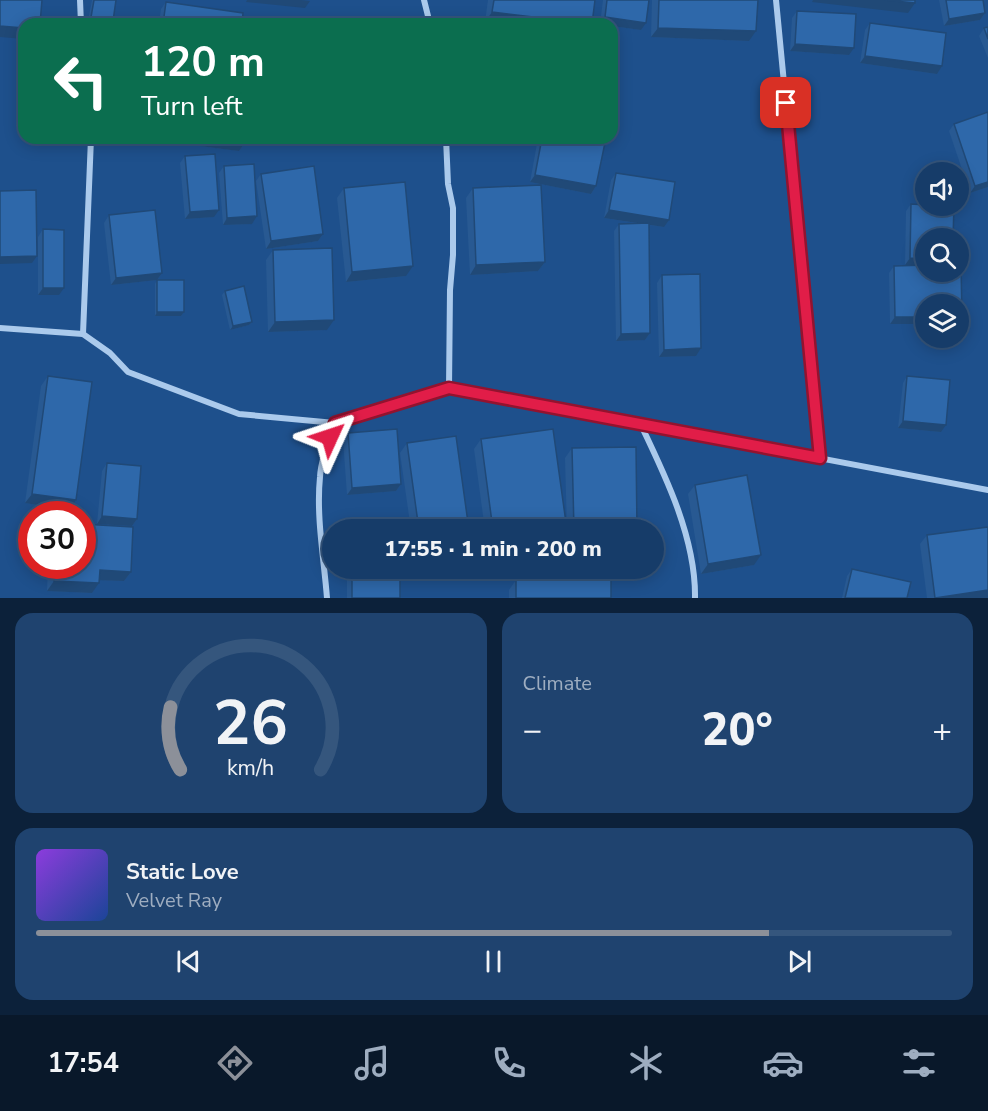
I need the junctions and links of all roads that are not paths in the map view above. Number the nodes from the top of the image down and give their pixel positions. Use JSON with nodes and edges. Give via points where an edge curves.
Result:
{"nodes":[{"id":1,"x":80,"y":0,"type":"edge"},
{"id":2,"x":424,"y":0,"type":"edge"},
{"id":3,"x":776,"y":0,"type":"edge"},
{"id":4,"x":81,"y":18,"type":"edge"},
{"id":5,"x":428,"y":18,"type":"edge"},
{"id":6,"x":91,"y":144,"type":"edge"},
{"id":7,"x":446,"y":144,"type":"edge"},
{"id":8,"x":0,"y":328,"type":"edge"},
{"id":9,"x":82,"y":334,"type":"junction"},
{"id":10,"x":449,"y":388,"type":"junction"},
{"id":11,"x":335,"y":423,"type":"junction"},
{"id":12,"x":641,"y":425,"type":"junction"},
{"id":13,"x":820,"y":458,"type":"junction"},
{"id":14,"x":988,"y":490,"type":"edge"},
{"id":15,"x":327,"y":598,"type":"edge"},
{"id":16,"x":695,"y":598,"type":"edge"}],
"edges":[{"from":1,"to":4,"type":"street"},
{"from":2,"to":5,"type":"street"},
{"from":3,"to":13,"type":"street"},
{"from":6,"to":9,"type":"street"},
{"from":7,"to":10,"type":"street","via":[[453,208]]},
{"from":8,"to":9,"type":"street"},
{"from":9,"to":11,"type":"street","via":[[110,353],[128,372],[209,404],[239,414]]},
{"from":10,"to":11,"type":"street"},
{"from":10,"to":12,"type":"street"},
{"from":11,"to":15,"type":"street","via":[[320,477]]},
{"from":12,"to":13,"type":"street"},
{"from":12,"to":16,"type":"street","via":[[668,481],[689,547]]},
{"from":13,"to":14,"type":"street"}]}
